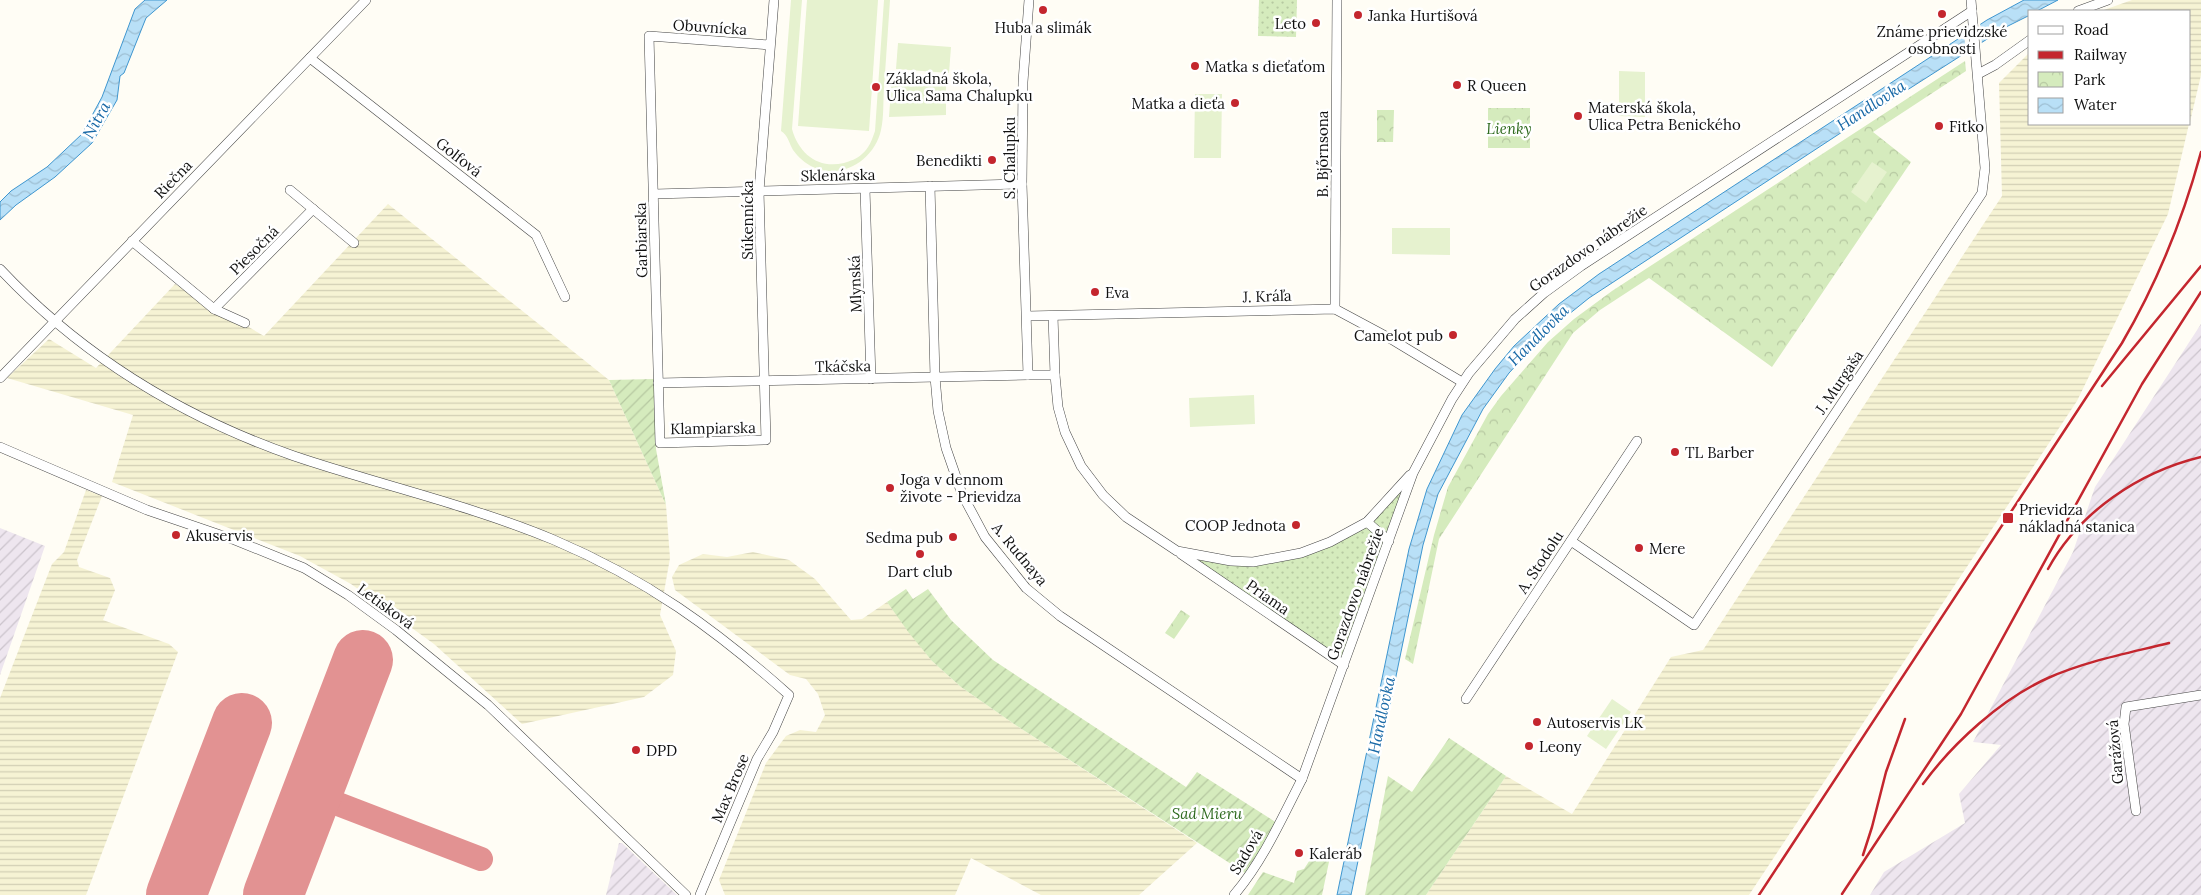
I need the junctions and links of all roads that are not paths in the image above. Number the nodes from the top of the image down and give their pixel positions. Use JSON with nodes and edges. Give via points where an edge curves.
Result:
{"nodes":[{"id":1,"x":366,"y":0,"type":"edge"},
{"id":2,"x":774,"y":0,"type":"edge"},
{"id":3,"x":1029,"y":0,"type":"edge"},
{"id":4,"x":1337,"y":0,"type":"edge"},
{"id":5,"x":1971,"y":0,"type":"edge"},
{"id":6,"x":2108,"y":0,"type":"edge"},
{"id":7,"x":2081,"y":10,"type":"edge"},
{"id":8,"x":1973,"y":16,"type":"junction"},
{"id":9,"x":649,"y":36,"type":"joint"},
{"id":10,"x":2028,"y":41,"type":"edge"},
{"id":11,"x":770,"y":45,"type":"junction"},
{"id":12,"x":310,"y":58,"type":"junction"},
{"id":13,"x":1978,"y":74,"type":"junction"},
{"id":14,"x":1022,"y":184,"type":"junction"},
{"id":15,"x":930,"y":186,"type":"junction"},
{"id":16,"x":865,"y":189,"type":"junction"},
{"id":17,"x":290,"y":190,"type":"dead end"},
{"id":18,"x":759,"y":191,"type":"junction"},
{"id":19,"x":654,"y":194,"type":"junction"},
{"id":20,"x":312,"y":209,"type":"junction"},
{"id":21,"x":132,"y":241,"type":"junction"},
{"id":22,"x":354,"y":243,"type":"dead end"},
{"id":23,"x":0,"y":269,"type":"edge"},
{"id":24,"x":566,"y":297,"type":"dead end"},
{"id":25,"x":214,"y":309,"type":"junction"},
{"id":26,"x":1335,"y":309,"type":"junction"},
{"id":27,"x":1027,"y":316,"type":"junction"},
{"id":28,"x":1054,"y":316,"type":"junction"},
{"id":29,"x":54,"y":321,"type":"junction"},
{"id":30,"x":245,"y":323,"type":"dead end"},
{"id":31,"x":1028,"y":375,"type":"junction"},
{"id":32,"x":1055,"y":375,"type":"junction"},
{"id":33,"x":935,"y":377,"type":"junction"},
{"id":34,"x":0,"y":378,"type":"edge"},
{"id":35,"x":871,"y":379,"type":"junction"},
{"id":36,"x":764,"y":381,"type":"junction"},
{"id":37,"x":1462,"y":382,"type":"junction"},
{"id":38,"x":658,"y":383,"type":"junction"},
{"id":39,"x":766,"y":440,"type":"joint"},
{"id":40,"x":1637,"y":441,"type":"dead end"},
{"id":41,"x":660,"y":443,"type":"joint"},
{"id":42,"x":0,"y":447,"type":"edge"},
{"id":43,"x":1413,"y":473,"type":"junction"},
{"id":44,"x":1367,"y":522,"type":"junction"},
{"id":45,"x":1389,"y":541,"type":"junction"},
{"id":46,"x":1571,"y":541,"type":"junction"},
{"id":47,"x":1177,"y":551,"type":"junction"},
{"id":48,"x":1344,"y":665,"type":"junction"},
{"id":49,"x":2201,"y":694,"type":"edge"},
{"id":50,"x":1466,"y":699,"type":"dead end"},
{"id":51,"x":1302,"y":779,"type":"junction"},
{"id":52,"x":2136,"y":811,"type":"dead end"},
{"id":53,"x":1280,"y":822,"type":"joint"},
{"id":54,"x":686,"y":895,"type":"edge"},
{"id":55,"x":700,"y":895,"type":"edge"},
{"id":56,"x":1234,"y":895,"type":"edge"}],
"edges":[{"from":1,"to":12,"type":"street","name":"Riečna"},
{"from":2,"to":11,"type":"street","name":"Súkennícka"},
{"from":3,"to":14,"type":"street","name":"S. Chalupku","via":[[1023,82]]},
{"from":4,"to":26,"type":"street","name":"B. Bjőrnsona"},
{"from":5,"to":8,"type":"street","name":"J. Murgaša"},
{"from":6,"to":7,"type":"street"},
{"from":8,"to":13,"type":"street","name":"J. Murgaša"},
{"from":8,"to":37,"type":"street","name":"Gorazdovo nábrežie","via":[[1573,271],[1515,319]]},
{"from":9,"to":11,"type":"street","name":"Obuvnícka"},
{"from":9,"to":19,"type":"street","name":"Garbiarska"},
{"from":10,"to":13,"type":"street"},
{"from":11,"to":18,"type":"street","name":"Súkennícka"},
{"from":12,"to":21,"type":"street","name":"Riečna"},
{"from":12,"to":24,"type":"street","name":"Golfová","via":[[536,235]]},
{"from":13,"to":46,"type":"street","name":"J. Murgaša","via":[[1985,168],[1982,193],[1694,625]]},
{"from":14,"to":15,"type":"street","name":"Sklenárska"},
{"from":14,"to":27,"type":"street","name":"S. Chalupku"},
{"from":15,"to":16,"type":"street","name":"Sklenárska"},
{"from":15,"to":33,"type":"street","name":"A. Rudnaya"},
{"from":16,"to":18,"type":"street","name":"Sklenárska"},
{"from":16,"to":35,"type":"street","name":"Mlynská"},
{"from":17,"to":20,"type":"street"},
{"from":18,"to":19,"type":"street","name":"Sklenárska"},
{"from":18,"to":36,"type":"street","name":"Súkennícka"},
{"from":19,"to":38,"type":"street","name":"Garbiarska"},
{"from":20,"to":22,"type":"street"},
{"from":20,"to":25,"type":"street","name":"Piesočná"},
{"from":21,"to":25,"type":"street"},
{"from":21,"to":29,"type":"street","name":"Riečna"},
{"from":23,"to":29,"type":"street"},
{"from":25,"to":30,"type":"street"},
{"from":26,"to":28,"type":"street","name":"J. Kráľa"},
{"from":26,"to":37,"type":"street","name":"J. Kráľa"},
{"from":27,"to":28,"type":"street"},
{"from":27,"to":31,"type":"street","name":"S. Chalupku"},
{"from":28,"to":32,"type":"street"},
{"from":29,"to":34,"type":"street","name":"Riečna"},
{"from":29,"to":55,"type":"street","name":"Max Brose","via":[[113,367],[217,426],[293,455],[497,519],[552,540],[643,584],[744,654],[789,694],[757,759]]},
{"from":31,"to":32,"type":"street"},
{"from":31,"to":33,"type":"street","name":"Tkáčska"},
{"from":32,"to":47,"type":"street","name":"Priama","via":[[1062,422],[1081,466],[1102,495],[1126,518]]},
{"from":33,"to":35,"type":"street","name":"Tkáčska"},
{"from":33,"to":51,"type":"street","name":"A. Rudnaya","via":[[946,448],[962,494],[985,537],[1026,588],[1079,630]]},
{"from":35,"to":36,"type":"street","name":"Tkáčska"},
{"from":36,"to":38,"type":"street","name":"Tkáčska"},
{"from":36,"to":39,"type":"street","name":"Súkennícka"},
{"from":37,"to":43,"type":"street","name":"Gorazdovo nábrežie"},
{"from":38,"to":41,"type":"street","name":"Garbiarska"},
{"from":39,"to":41,"type":"street","name":"Klampiarska"},
{"from":40,"to":46,"type":"street","name":"A. Stodolu"},
{"from":42,"to":54,"type":"street","name":"Letisková","via":[[147,510],[304,568],[348,595],[488,704]]},
{"from":43,"to":44,"type":"street"},
{"from":43,"to":45,"type":"street","name":"Gorazdovo nábrežie"},
{"from":44,"to":45,"type":"street"},
{"from":44,"to":47,"type":"street","via":[[1320,546],[1271,560],[1232,561]]},
{"from":45,"to":48,"type":"street","name":"Gorazdovo nábrežie"},
{"from":46,"to":50,"type":"street","name":"A. Stodolu"},
{"from":47,"to":48,"type":"street","name":"Priama"},
{"from":48,"to":51,"type":"street","name":"Gorazdovo nábrežie"},
{"from":49,"to":52,"type":"street","name":"Garážová","via":[[2126,707],[2124,724]]},
{"from":51,"to":53,"type":"street","name":"Gorazdovo nábrežie"},
{"from":53,"to":56,"type":"street","name":"Sadová"}]}
